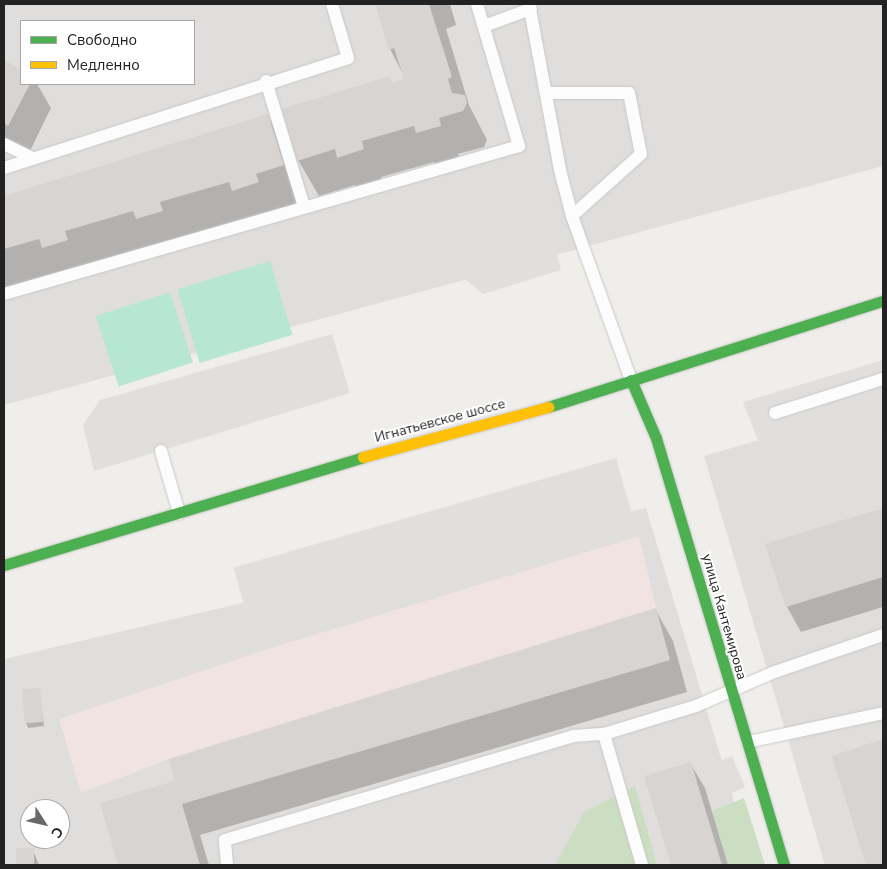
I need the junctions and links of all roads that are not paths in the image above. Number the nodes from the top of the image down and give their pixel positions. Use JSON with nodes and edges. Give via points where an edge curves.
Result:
{"nodes":[{"id":1,"x":332,"y":4,"type":"edge"},
{"id":2,"x":477,"y":4,"type":"edge"},
{"id":3,"x":530,"y":6,"type":"edge"},
{"id":4,"x":484,"y":26,"type":"junction"},
{"id":5,"x":266,"y":81,"type":"junction"},
{"id":6,"x":546,"y":93,"type":"junction"},
{"id":7,"x":4,"y":144,"type":"edge"},
{"id":8,"x":33,"y":158,"type":"junction"},
{"id":9,"x":4,"y":168,"type":"edge"},
{"id":10,"x":304,"y":208,"type":"junction"},
{"id":11,"x":572,"y":216,"type":"junction"},
{"id":12,"x":4,"y":294,"type":"edge"},
{"id":13,"x":883,"y":301,"type":"edge"},
{"id":14,"x":631,"y":380,"type":"junction"},
{"id":15,"x":883,"y":380,"type":"edge"},
{"id":16,"x":775,"y":413,"type":"dead end"},
{"id":17,"x":160,"y":451,"type":"dead end"},
{"id":18,"x":179,"y":513,"type":"junction"},
{"id":19,"x":4,"y":565,"type":"edge"},
{"id":20,"x":883,"y":635,"type":"edge"},
{"id":21,"x":730,"y":691,"type":"junction"},
{"id":22,"x":883,"y":713,"type":"edge"},
{"id":23,"x":604,"y":734,"type":"junction"},
{"id":24,"x":748,"y":742,"type":"junction"},
{"id":25,"x":227,"y":865,"type":"edge"},
{"id":26,"x":642,"y":865,"type":"edge"},
{"id":27,"x":784,"y":865,"type":"edge"}],
"edges":[{"from":1,"to":5,"type":"lane","via":[[348,58]]},
{"from":2,"to":4,"type":"lane"},
{"from":3,"to":4,"type":"lane"},
{"from":3,"to":6,"type":"lane"},
{"from":4,"to":10,"type":"lane","via":[[519,146]]},
{"from":5,"to":8,"type":"lane"},
{"from":5,"to":10,"type":"lane"},
{"from":6,"to":11,"type":"lane"},
{"from":6,"to":11,"type":"lane","via":[[629,93],[641,154]]},
{"from":7,"to":8,"type":"lane"},
{"from":8,"to":9,"type":"lane"},
{"from":10,"to":12,"type":"lane"},
{"from":11,"to":14,"type":"lane"},
{"from":13,"to":14,"type":"main road","name":"Игнатьевское шоссе"},
{"from":14,"to":18,"type":"main road","name":"Игнатьевское шоссе","via":[[575,400],[418,441]]},
{"from":14,"to":21,"type":"main road","name":"улица Кантемирова","via":[[656,438]]},
{"from":15,"to":16,"type":"lane"},
{"from":17,"to":18,"type":"lane"},
{"from":18,"to":19,"type":"main road","name":"Игнатьевское шоссе"},
{"from":20,"to":21,"type":"lane"},
{"from":21,"to":23,"type":"lane","via":[[696,706]]},
{"from":21,"to":24,"type":"main road","name":"улица Кантемирова"},
{"from":22,"to":24,"type":"lane"},
{"from":23,"to":25,"type":"lane","via":[[573,736],[226,840]]},
{"from":23,"to":26,"type":"lane"},
{"from":24,"to":27,"type":"main road","name":"улица Кантемирова"}]}
